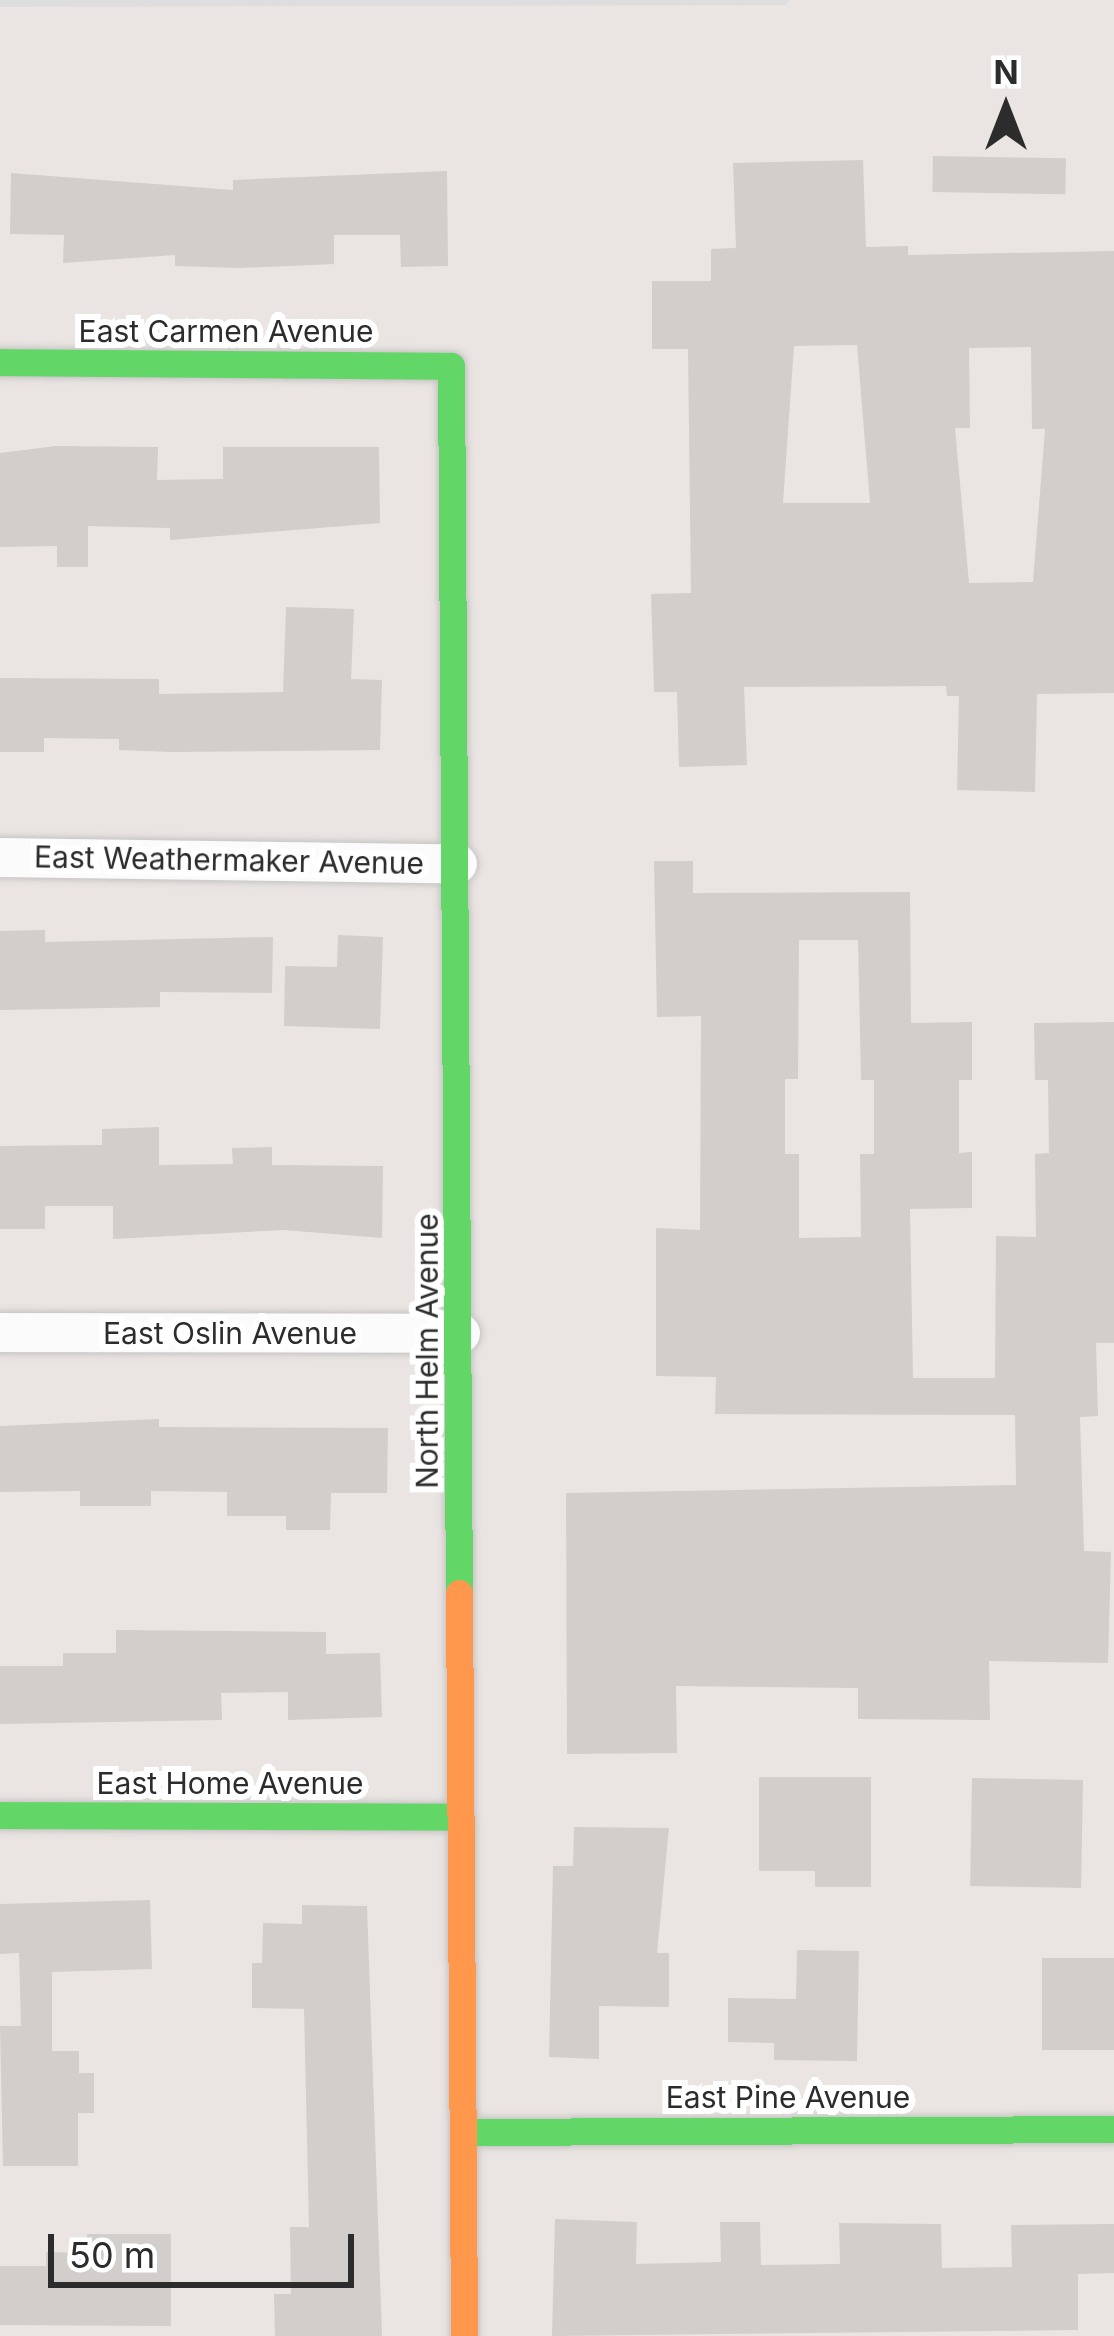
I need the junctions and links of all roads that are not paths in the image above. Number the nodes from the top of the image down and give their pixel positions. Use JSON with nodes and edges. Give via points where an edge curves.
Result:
{"nodes":[{"id":1,"x":0,"y":362,"type":"edge"},
{"id":2,"x":451,"y":366,"type":"joint"},
{"id":3,"x":0,"y":857,"type":"edge"},
{"id":4,"x":457,"y":863,"type":"junction"},
{"id":5,"x":0,"y":1332,"type":"edge"},
{"id":6,"x":460,"y":1334,"type":"junction"},
{"id":7,"x":0,"y":1815,"type":"edge"},
{"id":8,"x":460,"y":1816,"type":"junction"},
{"id":9,"x":1114,"y":2128,"type":"edge"},
{"id":10,"x":463,"y":2132,"type":"junction"},
{"id":11,"x":464,"y":2336,"type":"edge"}],
"edges":[{"from":1,"to":2,"type":"street","name":"East Carmen Avenue"},
{"from":2,"to":4,"type":"street","name":"North Helm Avenue"},
{"from":3,"to":4,"type":"street","name":"East Weathermaker Avenue"},
{"from":4,"to":6,"type":"street","name":"North Helm Avenue"},
{"from":5,"to":6,"type":"street","name":"East Oslin Avenue"},
{"from":6,"to":8,"type":"street","name":"North Helm Avenue"},
{"from":7,"to":8,"type":"street","name":"East Home Avenue"},
{"from":8,"to":10,"type":"street","name":"North Helm Avenue"},
{"from":9,"to":10,"type":"street","name":"East Pine Avenue"},
{"from":10,"to":11,"type":"street","name":"North Helm Avenue"}]}
